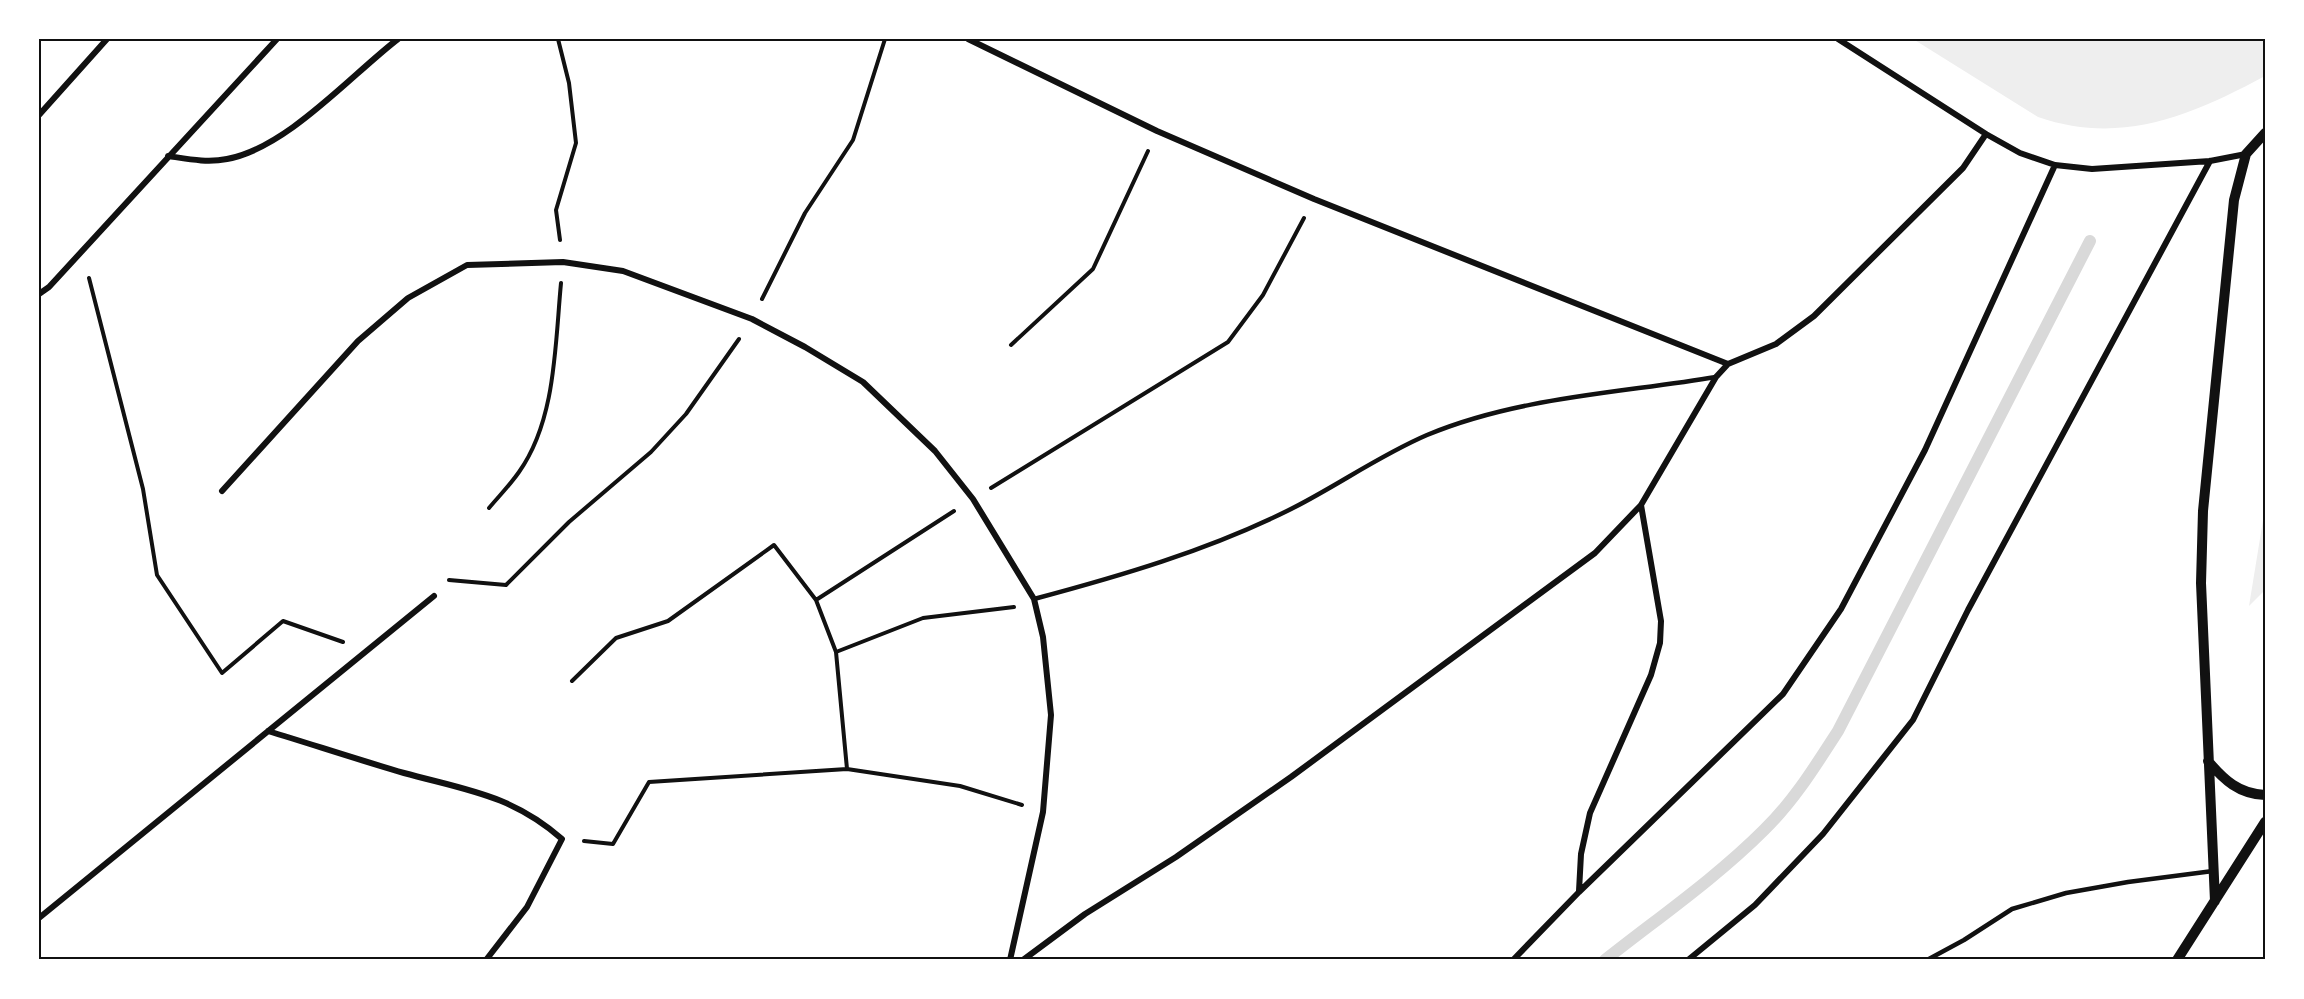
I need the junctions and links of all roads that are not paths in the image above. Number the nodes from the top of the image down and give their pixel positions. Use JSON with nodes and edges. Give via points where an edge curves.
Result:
{"nodes":[{"id":1,"x":107,"y":39,"type":"edge"},
{"id":2,"x":277,"y":39,"type":"edge"},
{"id":3,"x":398,"y":39,"type":"edge"},
{"id":4,"x":968,"y":39,"type":"edge"},
{"id":5,"x":1838,"y":39,"type":"edge"},
{"id":6,"x":39,"y":115,"type":"edge"},
{"id":7,"x":2265,"y":133,"type":"edge"},
{"id":8,"x":1986,"y":134,"type":"junction"},
{"id":9,"x":2246,"y":154,"type":"junction"},
{"id":10,"x":168,"y":156,"type":"junction"},
{"id":11,"x":2210,"y":161,"type":"junction"},
{"id":12,"x":2055,"y":165,"type":"junction"},
{"id":13,"x":39,"y":294,"type":"edge"},
{"id":14,"x":1728,"y":364,"type":"junction"},
{"id":15,"x":1716,"y":377,"type":"junction"},
{"id":16,"x":222,"y":491,"type":"dead end"},
{"id":17,"x":1641,"y":505,"type":"junction"},
{"id":18,"x":434,"y":596,"type":"dead end"},
{"id":19,"x":1034,"y":599,"type":"junction"},
{"id":20,"x":268,"y":731,"type":"junction"},
{"id":21,"x":2208,"y":761,"type":"junction"},
{"id":22,"x":2265,"y":795,"type":"edge"},
{"id":23,"x":2265,"y":822,"type":"edge"},
{"id":24,"x":2213,"y":871,"type":"junction"},
{"id":25,"x":1579,"y":892,"type":"junction"},
{"id":26,"x":2215,"y":901,"type":"junction"},
{"id":27,"x":39,"y":918,"type":"edge"},
{"id":28,"x":486,"y":960,"type":"edge"},
{"id":29,"x":1010,"y":960,"type":"edge"},
{"id":30,"x":1023,"y":960,"type":"edge"},
{"id":31,"x":1513,"y":960,"type":"edge"},
{"id":32,"x":1688,"y":960,"type":"edge"},
{"id":33,"x":1927,"y":960,"type":"edge"},
{"id":34,"x":2177,"y":960,"type":"edge"}],
"edges":[{"from":1,"to":6,"type":"street"},
{"from":2,"to":10,"type":"street"},
{"from":3,"to":10,"type":"street","via":[[314,112],[245,154],[205,162]]},
{"from":4,"to":14,"type":"street","via":[[1157,131],[1314,199]]},
{"from":5,"to":8,"type":"street"},
{"from":7,"to":9,"type":"street"},
{"from":8,"to":12,"type":"street","via":[[2020,153]]},
{"from":8,"to":14,"type":"street","via":[[1963,168],[1814,316],[1776,344]]},
{"from":9,"to":11,"type":"street"},
{"from":9,"to":21,"type":"street","via":[[2234,200],[2203,511],[2201,583]]},
{"from":10,"to":13,"type":"street"},
{"from":11,"to":12,"type":"street","via":[[2092,169]]},
{"from":11,"to":32,"type":"street","via":[[1968,610],[1913,720],[1823,834],[1755,905]]},
{"from":12,"to":25,"type":"street","via":[[1925,450],[1841,609],[1783,694]]},
{"from":14,"to":15,"type":"street"},
{"from":15,"to":17,"type":"street"},
{"from":15,"to":19,"type":"lane","via":[[1540,403],[1486,415],[1427,435],[1286,512],[1150,568]]},
{"from":16,"to":19,"type":"street","via":[[358,341],[408,298],[467,265],[563,262],[623,271],[752,319],[863,382],[935,451],[973,499]]},
{"from":17,"to":25,"type":"street","via":[[1660,621],[1660,643],[1635,713],[1590,813],[1581,854]]},
{"from":17,"to":30,"type":"street","via":[[1595,553],[1428,677],[1291,777],[1085,914]]},
{"from":18,"to":20,"type":"street"},
{"from":19,"to":29,"type":"street","via":[[1043,637],[1051,715],[1043,812]]},
{"from":20,"to":27,"type":"street"},
{"from":20,"to":28,"type":"street","via":[[496,797],[539,818],[562,839],[527,907]]},
{"from":21,"to":22,"type":"street","via":[[2233,786]]},
{"from":21,"to":24,"type":"street"},
{"from":23,"to":26,"type":"street"},
{"from":24,"to":26,"type":"street"},
{"from":24,"to":33,"type":"lane","via":[[2066,893],[2012,909]]},
{"from":25,"to":31,"type":"street"},
{"from":26,"to":34,"type":"street"}]}
